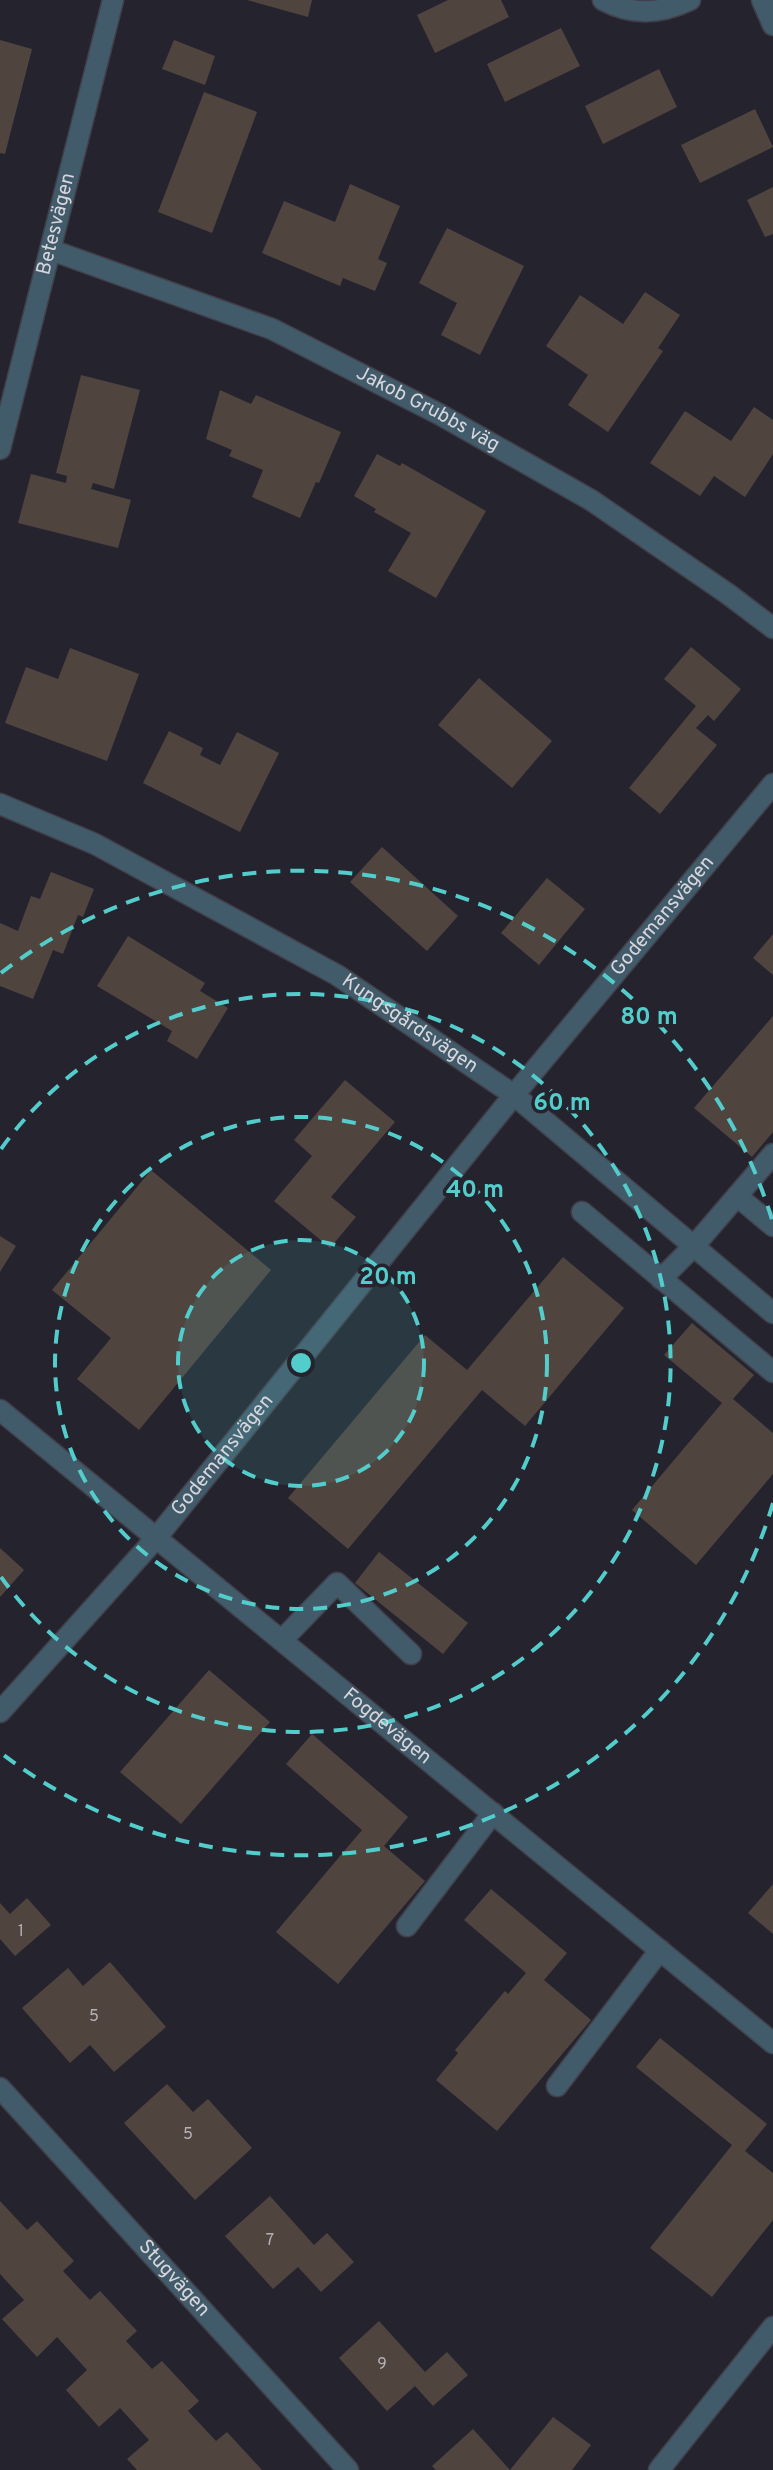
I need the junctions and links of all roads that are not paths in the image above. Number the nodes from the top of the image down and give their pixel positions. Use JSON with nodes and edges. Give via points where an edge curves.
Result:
{"nodes":[{"id":1,"x":113,"y":0,"type":"edge"},
{"id":2,"x":603,"y":0,"type":"edge"},
{"id":3,"x":690,"y":0,"type":"edge"},
{"id":4,"x":762,"y":0,"type":"edge"},
{"id":5,"x":773,"y":25,"type":"edge"},
{"id":6,"x":51,"y":250,"type":"junction"},
{"id":7,"x":0,"y":449,"type":"edge"},
{"id":8,"x":773,"y":628,"type":"edge"},
{"id":9,"x":773,"y":784,"type":"edge"},
{"id":10,"x":0,"y":804,"type":"edge"},
{"id":11,"x":514,"y":1095,"type":"junction"},
{"id":12,"x":773,"y":1154,"type":"edge"},
{"id":13,"x":737,"y":1196,"type":"junction"},
{"id":14,"x":582,"y":1212,"type":"dead end"},
{"id":15,"x":773,"y":1226,"type":"edge"},
{"id":16,"x":694,"y":1246,"type":"junction"},
{"id":17,"x":661,"y":1279,"type":"junction"},
{"id":18,"x":773,"y":1313,"type":"edge"},
{"id":19,"x":773,"y":1372,"type":"edge"},
{"id":20,"x":0,"y":1410,"type":"edge"},
{"id":21,"x":157,"y":1537,"type":"junction"},
{"id":22,"x":282,"y":1640,"type":"junction"},
{"id":23,"x":411,"y":1654,"type":"dead end"},
{"id":24,"x":0,"y":1712,"type":"edge"},
{"id":25,"x":493,"y":1813,"type":"junction"},
{"id":26,"x":407,"y":1926,"type":"dead end"},
{"id":27,"x":660,"y":1950,"type":"junction"},
{"id":28,"x":773,"y":2043,"type":"edge"},
{"id":29,"x":557,"y":2086,"type":"dead end"},
{"id":30,"x":0,"y":2088,"type":"edge"},
{"id":31,"x":773,"y":2327,"type":"edge"},
{"id":32,"x":348,"y":2470,"type":"edge"},
{"id":33,"x":659,"y":2470,"type":"edge"}],
"edges":[{"from":1,"to":6,"type":"street","name":"Betesvägen"},
{"from":2,"to":3,"type":"street","via":[[636,13],[669,10]]},
{"from":4,"to":5,"type":"street"},
{"from":6,"to":7,"type":"street","name":"Betesvägen"},
{"from":6,"to":8,"type":"street","name":"Jakob Grubbs väg","via":[[272,329],[439,414],[591,500]]},
{"from":9,"to":11,"type":"street","name":"Godemansvägen"},
{"from":10,"to":11,"type":"street","name":"Kungsgårdsvägen","via":[[95,844],[337,975]]},
{"from":11,"to":16,"type":"street","name":"Kungsgårdsvägen"},
{"from":11,"to":21,"type":"street","name":"Godemansvägen"},
{"from":12,"to":13,"type":"street"},
{"from":13,"to":15,"type":"street"},
{"from":13,"to":16,"type":"street"},
{"from":14,"to":17,"type":"street"},
{"from":16,"to":17,"type":"street"},
{"from":16,"to":18,"type":"street","name":"Kungsgårdsvägen"},
{"from":17,"to":19,"type":"street"},
{"from":20,"to":21,"type":"street","name":"Fogdevägen"},
{"from":21,"to":22,"type":"street","name":"Fogdevägen"},
{"from":21,"to":24,"type":"street","name":"Godemansvägen"},
{"from":22,"to":23,"type":"street","via":[[337,1583]]},
{"from":22,"to":25,"type":"street","name":"Fogdevägen"},
{"from":25,"to":26,"type":"street"},
{"from":25,"to":27,"type":"street","name":"Fogdevägen"},
{"from":27,"to":28,"type":"street","name":"Fogdevägen"},
{"from":27,"to":29,"type":"street"},
{"from":30,"to":32,"type":"street","name":"Stugvägen"},
{"from":31,"to":33,"type":"street"}]}
